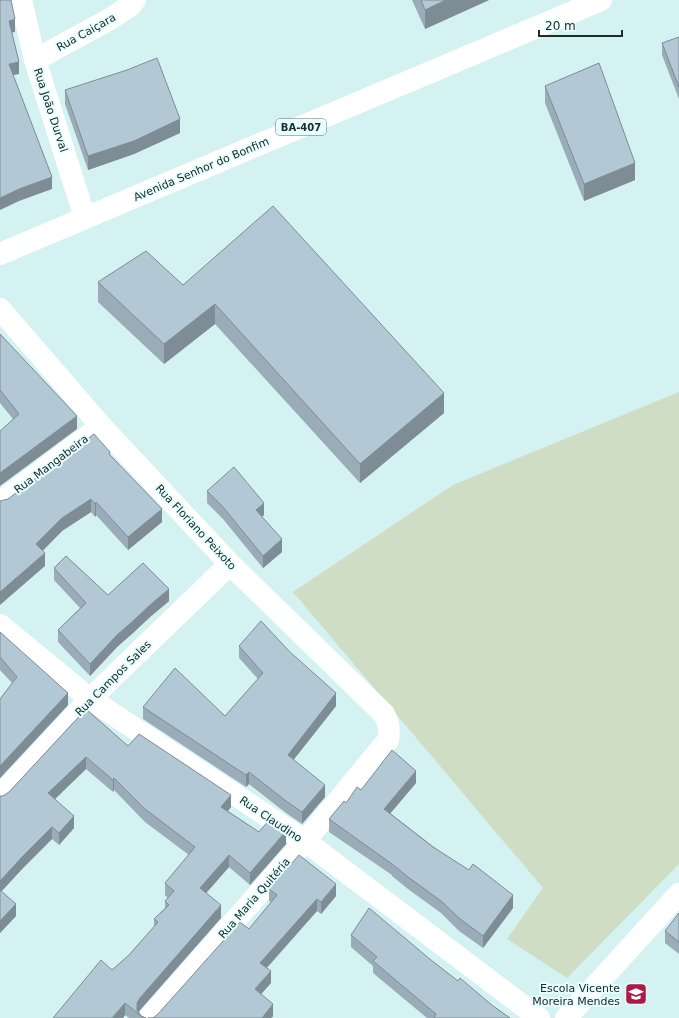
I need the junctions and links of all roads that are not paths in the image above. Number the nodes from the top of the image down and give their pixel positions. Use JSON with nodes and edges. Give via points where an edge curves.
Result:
{"nodes":[{"id":1,"x":21,"y":0,"type":"edge"},
{"id":2,"x":136,"y":0,"type":"edge"},
{"id":3,"x":601,"y":0,"type":"edge"},
{"id":4,"x":35,"y":60,"type":"junction"},
{"id":5,"x":85,"y":218,"type":"junction"},
{"id":6,"x":0,"y":254,"type":"edge"},
{"id":7,"x":0,"y":309,"type":"edge"},
{"id":8,"x":101,"y":426,"type":"junction"},
{"id":9,"x":0,"y":502,"type":"edge"},
{"id":10,"x":230,"y":564,"type":"junction"},
{"id":11,"x":0,"y":625,"type":"edge"},
{"id":12,"x":90,"y":699,"type":"junction"},
{"id":13,"x":388,"y":740,"type":"joint"},
{"id":14,"x":0,"y":796,"type":"edge"},
{"id":15,"x":304,"y":841,"type":"junction"},
{"id":16,"x":679,"y":894,"type":"edge"},
{"id":17,"x":150,"y":1018,"type":"edge"},
{"id":18,"x":539,"y":1018,"type":"edge"},
{"id":19,"x":566,"y":1018,"type":"edge"}],
"edges":[{"from":1,"to":4,"type":"street","name":"Rua João Durval"},
{"from":2,"to":4,"type":"street","name":"Rua Caiçara","via":[[110,20]]},
{"from":3,"to":5,"type":"street","name":"Avenida Senhor do Bonfim","number":"BA-407"},
{"from":4,"to":5,"type":"street","name":"Rua João Durval"},
{"from":5,"to":6,"type":"street","name":"Avenida Senhor do Bonfim","number":"BA-407"},
{"from":7,"to":8,"type":"street","name":"Rua Floriano Peixoto"},
{"from":8,"to":9,"type":"street","name":"Rua Mangabeira"},
{"from":8,"to":10,"type":"street","name":"Rua Floriano Peixoto"},
{"from":10,"to":12,"type":"street","name":"Rua Campos Sales"},
{"from":10,"to":13,"type":"street","name":"Rua Floriano Peixoto","via":[[384,714],[390,732]]},
{"from":11,"to":12,"type":"street","name":"Rua Claudino"},
{"from":12,"to":14,"type":"street","name":"Rua Campos Sales"},
{"from":12,"to":15,"type":"street","name":"Rua Claudino"},
{"from":13,"to":15,"type":"street","name":"Rua Maria Quitéria"},
{"from":15,"to":17,"type":"street","name":"Rua Maria Quitéria"},
{"from":15,"to":18,"type":"street","name":"Rua Claudino"},
{"from":16,"to":19,"type":"street"}]}
